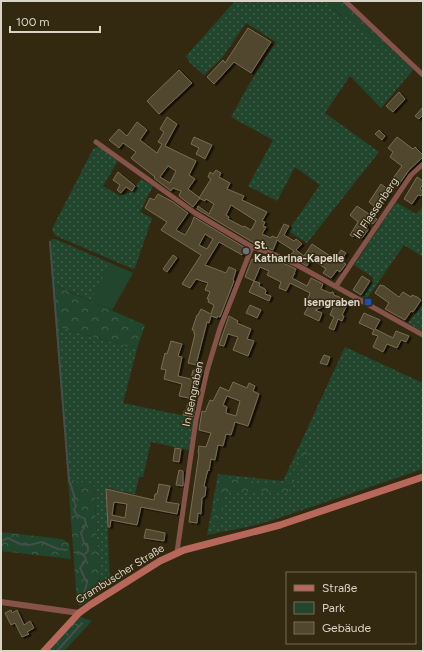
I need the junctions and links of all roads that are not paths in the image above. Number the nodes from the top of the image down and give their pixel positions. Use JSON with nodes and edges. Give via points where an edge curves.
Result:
{"nodes":[{"id":1,"x":345,"y":1,"type":"edge"},
{"id":2,"x":423,"y":75,"type":"edge"},
{"id":3,"x":96,"y":142,"type":"dead end"},
{"id":4,"x":423,"y":164,"type":"edge"},
{"id":5,"x":252,"y":247,"type":"junction"},
{"id":6,"x":336,"y":286,"type":"junction"},
{"id":7,"x":423,"y":335,"type":"edge"},
{"id":8,"x":423,"y":477,"type":"edge"},
{"id":9,"x":177,"y":552,"type":"junction"},
{"id":10,"x":1,"y":602,"type":"edge"},
{"id":11,"x":79,"y":613,"type":"junction"},
{"id":12,"x":44,"y":651,"type":"edge"}],
"edges":[{"from":1,"to":2,"type":"street"},
{"from":3,"to":5,"type":"street","via":[[195,213]]},
{"from":4,"to":6,"type":"street","name":"In Flassenberg","via":[[411,175]]},
{"from":5,"to":6,"type":"street","via":[[273,254]]},
{"from":5,"to":9,"type":"street","name":"In Isengraben","via":[[220,328],[207,370],[196,420]]},
{"from":6,"to":7,"type":"street"},
{"from":8,"to":9,"type":"main road","name":"Grambuscher Straße","via":[[280,525]]},
{"from":9,"to":11,"type":"main road","name":"Grambuscher Straße"},
{"from":10,"to":11,"type":"street"},
{"from":11,"to":12,"type":"main road","name":"Grambuscher Straße"}]}
